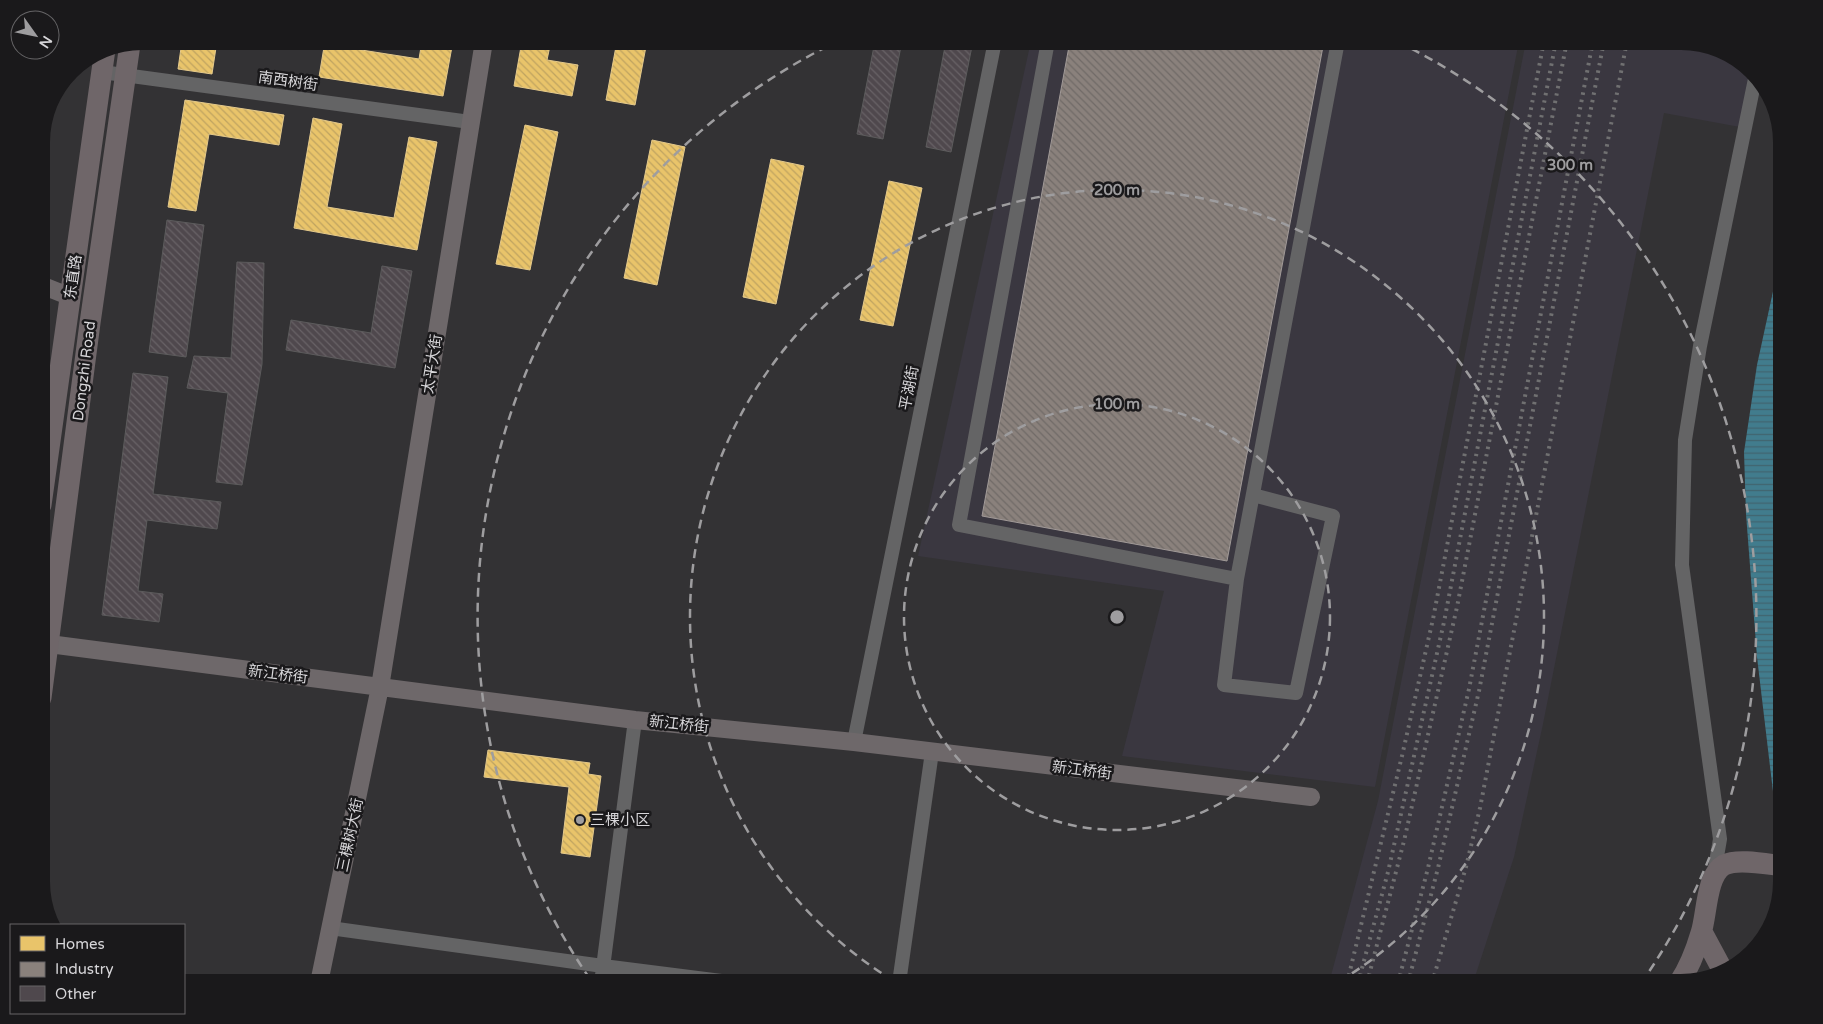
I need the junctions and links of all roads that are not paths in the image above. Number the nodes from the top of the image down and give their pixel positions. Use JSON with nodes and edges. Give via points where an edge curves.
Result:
{"nodes":[{"id":1,"x":482,"y":50,"type":"edge"},
{"id":2,"x":993,"y":50,"type":"edge"},
{"id":3,"x":1046,"y":50,"type":"edge"},
{"id":4,"x":1336,"y":50,"type":"edge"},
{"id":5,"x":129,"y":51,"type":"edge"},
{"id":6,"x":104,"y":58,"type":"edge"},
{"id":7,"x":102,"y":72,"type":"junction"},
{"id":8,"x":125,"y":76,"type":"junction"},
{"id":9,"x":1754,"y":86,"type":"edge"},
{"id":10,"x":470,"y":122,"type":"junction"},
{"id":11,"x":50,"y":288,"type":"edge"},
{"id":12,"x":70,"y":297,"type":"junction"},
{"id":13,"x":50,"y":446,"type":"edge"},
{"id":14,"x":1253,"y":496,"type":"junction"},
{"id":15,"x":1237,"y":579,"type":"junction"},
{"id":16,"x":50,"y":636,"type":"edge"},
{"id":17,"x":50,"y":644,"type":"edge"},
{"id":18,"x":380,"y":687,"type":"junction"},
{"id":19,"x":634,"y":720,"type":"junction"},
{"id":20,"x":854,"y":742,"type":"junction"},
{"id":21,"x":932,"y":752,"type":"junction"},
{"id":22,"x":1311,"y":797,"type":"dead end"},
{"id":23,"x":1773,"y":864,"type":"edge"},
{"id":24,"x":1714,"y":874,"type":"junction"},
{"id":25,"x":330,"y":928,"type":"junction"},
{"id":26,"x":1702,"y":932,"type":"junction"},
{"id":27,"x":1720,"y":965,"type":"edge"},
{"id":28,"x":603,"y":966,"type":"junction"},
{"id":29,"x":321,"y":974,"type":"edge"},
{"id":30,"x":602,"y":974,"type":"edge"},
{"id":31,"x":666,"y":974,"type":"edge"},
{"id":32,"x":900,"y":974,"type":"edge"},
{"id":33,"x":1684,"y":974,"type":"edge"}],
"edges":[{"from":1,"to":10,"type":"main road","name":"太平大街"},
{"from":2,"to":20,"type":"street","name":"平湖街"},
{"from":3,"to":15,"type":"street","via":[[959,525]]},
{"from":4,"to":14,"type":"street"},
{"from":5,"to":8,"type":"highway","name":"Dongzhi Road"},
{"from":6,"to":7,"type":"highway","name":"东直路"},
{"from":7,"to":8,"type":"street","name":"南西树街"},
{"from":7,"to":12,"type":"highway","name":"东直路"},
{"from":8,"to":10,"type":"street","name":"南西树街"},
{"from":8,"to":16,"type":"highway","name":"Dongzhi Road"},
{"from":9,"to":24,"type":"street","via":[[1700,346],[1685,440],[1682,565],[1720,839]]},
{"from":10,"to":18,"type":"main road","name":"太平大街"},
{"from":11,"to":12,"type":"main road"},
{"from":12,"to":13,"type":"highway","name":"东直路"},
{"from":14,"to":15,"type":"street"},
{"from":14,"to":15,"type":"street","via":[[1333,516],[1296,692],[1224,685]]},
{"from":17,"to":18,"type":"main road","name":"新江桥街"},
{"from":18,"to":19,"type":"main road","name":"新江桥街"},
{"from":18,"to":25,"type":"main road","name":"三棵树大街"},
{"from":19,"to":20,"type":"main road","name":"新江桥街"},
{"from":19,"to":28,"type":"street"},
{"from":20,"to":21,"type":"main road","name":"新江桥街"},
{"from":21,"to":22,"type":"main road","name":"新江桥街"},
{"from":21,"to":32,"type":"street"},
{"from":23,"to":24,"type":"highway","via":[[1739,862],[1724,865]]},
{"from":24,"to":26,"type":"highway"},
{"from":25,"to":28,"type":"street"},
{"from":25,"to":29,"type":"main road","name":"三棵树大街"},
{"from":26,"to":27,"type":"highway"},
{"from":26,"to":33,"type":"highway"},
{"from":28,"to":30,"type":"street"},
{"from":28,"to":31,"type":"street"}]}
